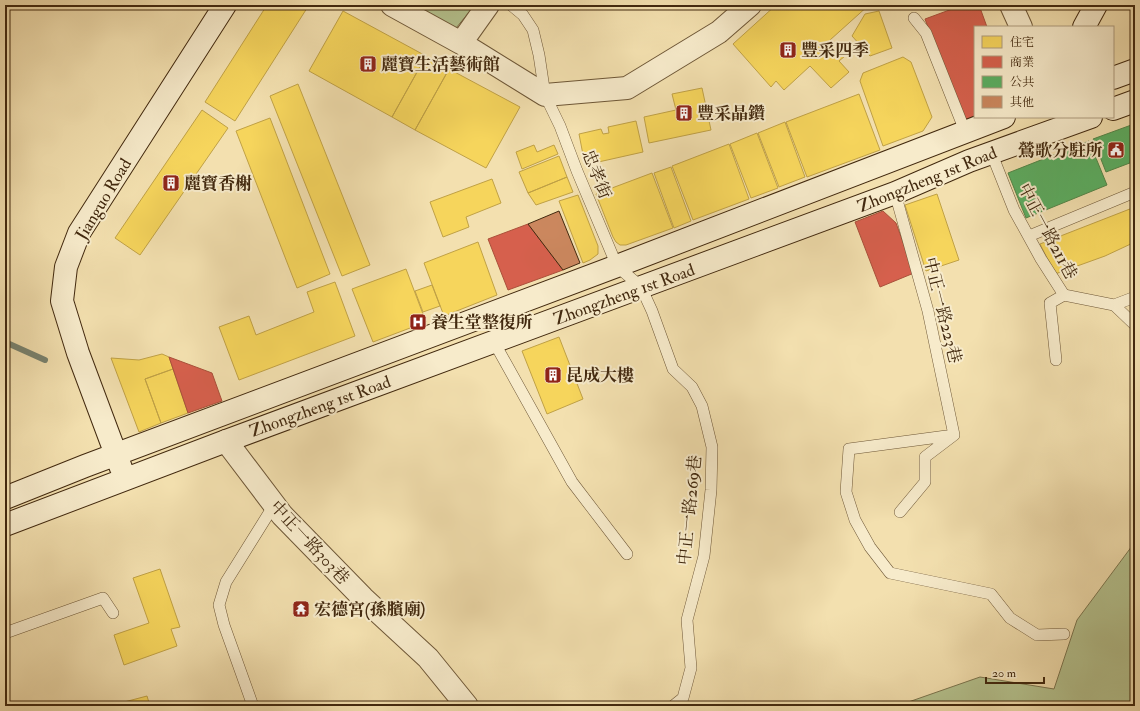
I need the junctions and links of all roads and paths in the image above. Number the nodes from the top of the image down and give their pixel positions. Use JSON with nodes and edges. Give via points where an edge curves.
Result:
{"nodes":[{"id":1,"x":225,"y":5,"type":"edge"},
{"id":2,"x":394,"y":5,"type":"edge"},
{"id":3,"x":488,"y":5,"type":"edge"},
{"id":4,"x":511,"y":5,"type":"edge"},
{"id":5,"x":750,"y":5,"type":"edge"},
{"id":6,"x":1011,"y":5,"type":"edge"},
{"id":7,"x":1096,"y":5,"type":"edge"},
{"id":8,"x":914,"y":18,"type":"dead end"},
{"id":9,"x":1021,"y":26,"type":"edge"},
{"id":10,"x":1085,"y":26,"type":"edge"},
{"id":11,"x":460,"y":43,"type":"junction"},
{"id":12,"x":1135,"y":70,"type":"edge"},
{"id":13,"x":1114,"y":78,"type":"edge"},
{"id":14,"x":545,"y":95,"type":"junction"},
{"id":15,"x":1135,"y":101,"type":"edge"},
{"id":16,"x":1114,"y":109,"type":"edge"},
{"id":17,"x":1001,"y":118,"type":"edge"},
{"id":18,"x":1082,"y":118,"type":"edge"},
{"id":19,"x":965,"y":131,"type":"junction"},
{"id":20,"x":991,"y":152,"type":"junction"},
{"id":21,"x":1135,"y":192,"type":"edge"},
{"id":22,"x":895,"y":193,"type":"junction"},
{"id":23,"x":1029,"y":236,"type":"junction"},
{"id":24,"x":617,"y":266,"type":"junction"},
{"id":25,"x":641,"y":287,"type":"junction"},
{"id":26,"x":1064,"y":295,"type":"junction"},
{"id":27,"x":1135,"y":297,"type":"edge"},
{"id":28,"x":1114,"y":305,"type":"junction"},
{"id":29,"x":1135,"y":325,"type":"edge"},
{"id":30,"x":494,"y":342,"type":"junction"},
{"id":31,"x":1056,"y":360,"type":"dead end"},
{"id":32,"x":954,"y":435,"type":"junction"},
{"id":33,"x":226,"y":441,"type":"junction"},
{"id":34,"x":116,"y":455,"type":"junction"},
{"id":35,"x":126,"y":480,"type":"junction"},
{"id":36,"x":7,"y":493,"type":"edge"},
{"id":37,"x":274,"y":505,"type":"junction"},
{"id":38,"x":900,"y":512,"type":"dead end"},
{"id":39,"x":5,"y":525,"type":"edge"},
{"id":40,"x":628,"y":554,"type":"dead end"},
{"id":41,"x":113,"y":613,"type":"dead end"},
{"id":42,"x":5,"y":633,"type":"edge"},
{"id":43,"x":1064,"y":634,"type":"dead end"},
{"id":44,"x":253,"y":706,"type":"edge"},
{"id":45,"x":467,"y":706,"type":"edge"},
{"id":46,"x":673,"y":706,"type":"edge"}],
"edges":[{"from":1,"to":34,"type":"main road","name":"Jianguo Road","via":[[80,233],[66,268],[62,301],[78,354]]},
{"from":2,"to":11,"type":"main road"},
{"from":3,"to":11,"type":"main road"},
{"from":4,"to":14,"type":"lane","name":"忠孝街","via":[[523,15],[533,30]]},
{"from":5,"to":14,"type":"main road","via":[[719,32],[627,88]]},
{"from":6,"to":9,"type":"main road"},
{"from":7,"to":10,"type":"main road"},
{"from":8,"to":19,"type":"lane","via":[[926,33]]},
{"from":11,"to":14,"type":"main road"},
{"from":12,"to":13,"type":"main road"},
{"from":14,"to":24,"type":"lane","name":"忠孝街"},
{"from":15,"to":16,"type":"main road"},
{"from":17,"to":19,"type":"main road","name":"Zhongzheng 1st Road"},
{"from":18,"to":20,"type":"main road","name":"Zhongzheng 1st Road"},
{"from":19,"to":24,"type":"main road","name":"Zhongzheng 1st Road"},
{"from":20,"to":22,"type":"main road","name":"Zhongzheng 1st Road"},
{"from":20,"to":23,"type":"lane","name":"中正一路211巷","via":[[1014,210]]},
{"from":21,"to":23,"type":"lane"},
{"from":22,"to":25,"type":"main road","name":"Zhongzheng 1st Road"},
{"from":22,"to":32,"type":"lane","name":"中正一路223巷","via":[[928,311]]},
{"from":23,"to":26,"type":"lane","name":"中正一路211巷"},
{"from":24,"to":25,"type":"lane","name":"中正一路269巷"},
{"from":24,"to":34,"type":"main road","name":"Zhongzheng 1st Road"},
{"from":25,"to":30,"type":"main road","name":"Zhongzheng 1st Road"},
{"from":25,"to":46,"type":"lane","name":"中正一路269巷","via":[[673,369],[692,387],[702,406],[712,447],[711,490],[704,556],[687,620],[691,668],[683,698]]},
{"from":26,"to":28,"type":"lane","name":"中正一路211巷"},
{"from":26,"to":31,"type":"lane","via":[[1050,303]]},
{"from":27,"to":28,"type":"lane"},
{"from":28,"to":29,"type":"lane"},
{"from":30,"to":33,"type":"main road","name":"Zhongzheng 1st Road"},
{"from":30,"to":40,"type":"lane","via":[[572,482]]},
{"from":32,"to":38,"type":"lane","via":[[926,457],[925,482]]},
{"from":32,"to":43,"type":"lane","via":[[849,448],[846,492],[855,520],[870,547],[890,573],[991,594],[1010,618],[1037,635]]},
{"from":33,"to":35,"type":"main road","name":"Zhongzheng 1st Road"},
{"from":33,"to":37,"type":"main road","name":"中正一路303巷"},
{"from":34,"to":35,"type":"main road","name":"Jianguo Road"},
{"from":34,"to":36,"type":"main road","name":"Zhongzheng 1st Road"},
{"from":35,"to":39,"type":"main road","name":"Zhongzheng 1st Road"},
{"from":37,"to":44,"type":"lane","via":[[226,582],[219,605]]},
{"from":37,"to":45,"type":"main road","name":"中正一路303巷","via":[[363,598],[428,658]]},
{"from":41,"to":42,"type":"lane","via":[[103,598]]}]}
